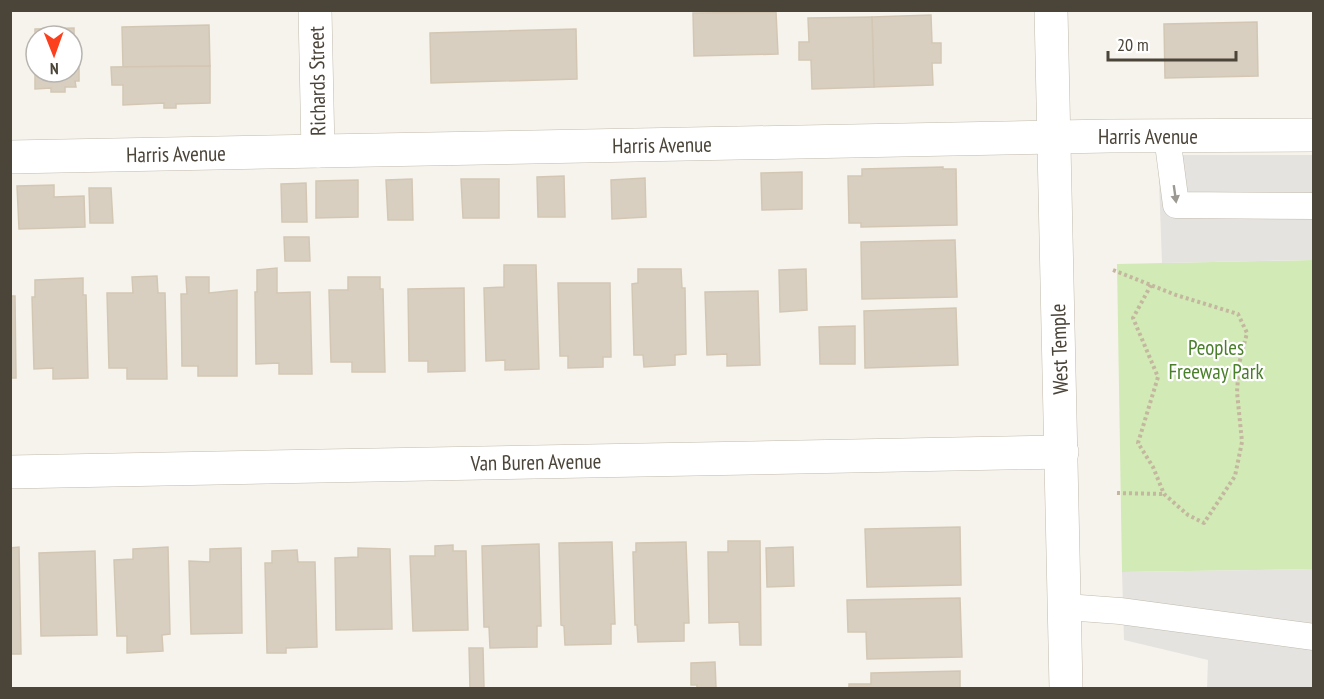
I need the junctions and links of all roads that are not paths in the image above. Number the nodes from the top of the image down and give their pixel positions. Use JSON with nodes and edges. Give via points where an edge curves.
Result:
{"nodes":[{"id":1,"x":315,"y":10,"type":"edge"},
{"id":2,"x":1051,"y":10,"type":"edge"},
{"id":3,"x":1314,"y":135,"type":"edge"},
{"id":4,"x":1167,"y":136,"type":"junction"},
{"id":5,"x":1055,"y":137,"type":"junction"},
{"id":6,"x":318,"y":151,"type":"junction"},
{"id":7,"x":10,"y":157,"type":"edge"},
{"id":8,"x":1314,"y":206,"type":"edge"},
{"id":9,"x":1062,"y":452,"type":"junction"},
{"id":10,"x":10,"y":472,"type":"edge"},
{"id":11,"x":1065,"y":607,"type":"junction"},
{"id":12,"x":1314,"y":637,"type":"edge"},
{"id":13,"x":1066,"y":688,"type":"edge"}],
"edges":[{"from":1,"to":6,"type":"street","name":"Richards Street"},
{"from":2,"to":5,"type":"street","name":"West Temple"},
{"from":3,"to":4,"type":"street","name":"Harris Avenue"},
{"from":4,"to":5,"type":"street","name":"Harris Avenue"},
{"from":4,"to":8,"type":"lane","one_way":true,"via":[[1176,205]]},
{"from":5,"to":6,"type":"street","name":"Harris Avenue"},
{"from":5,"to":9,"type":"street","name":"West Temple"},
{"from":6,"to":7,"type":"street","name":"Harris Avenue"},
{"from":9,"to":10,"type":"street","name":"Van Buren Avenue"},
{"from":9,"to":11,"type":"street","name":"West Temple"},
{"from":11,"to":12,"type":"lane"},
{"from":11,"to":13,"type":"street","name":"West Temple"}]}
